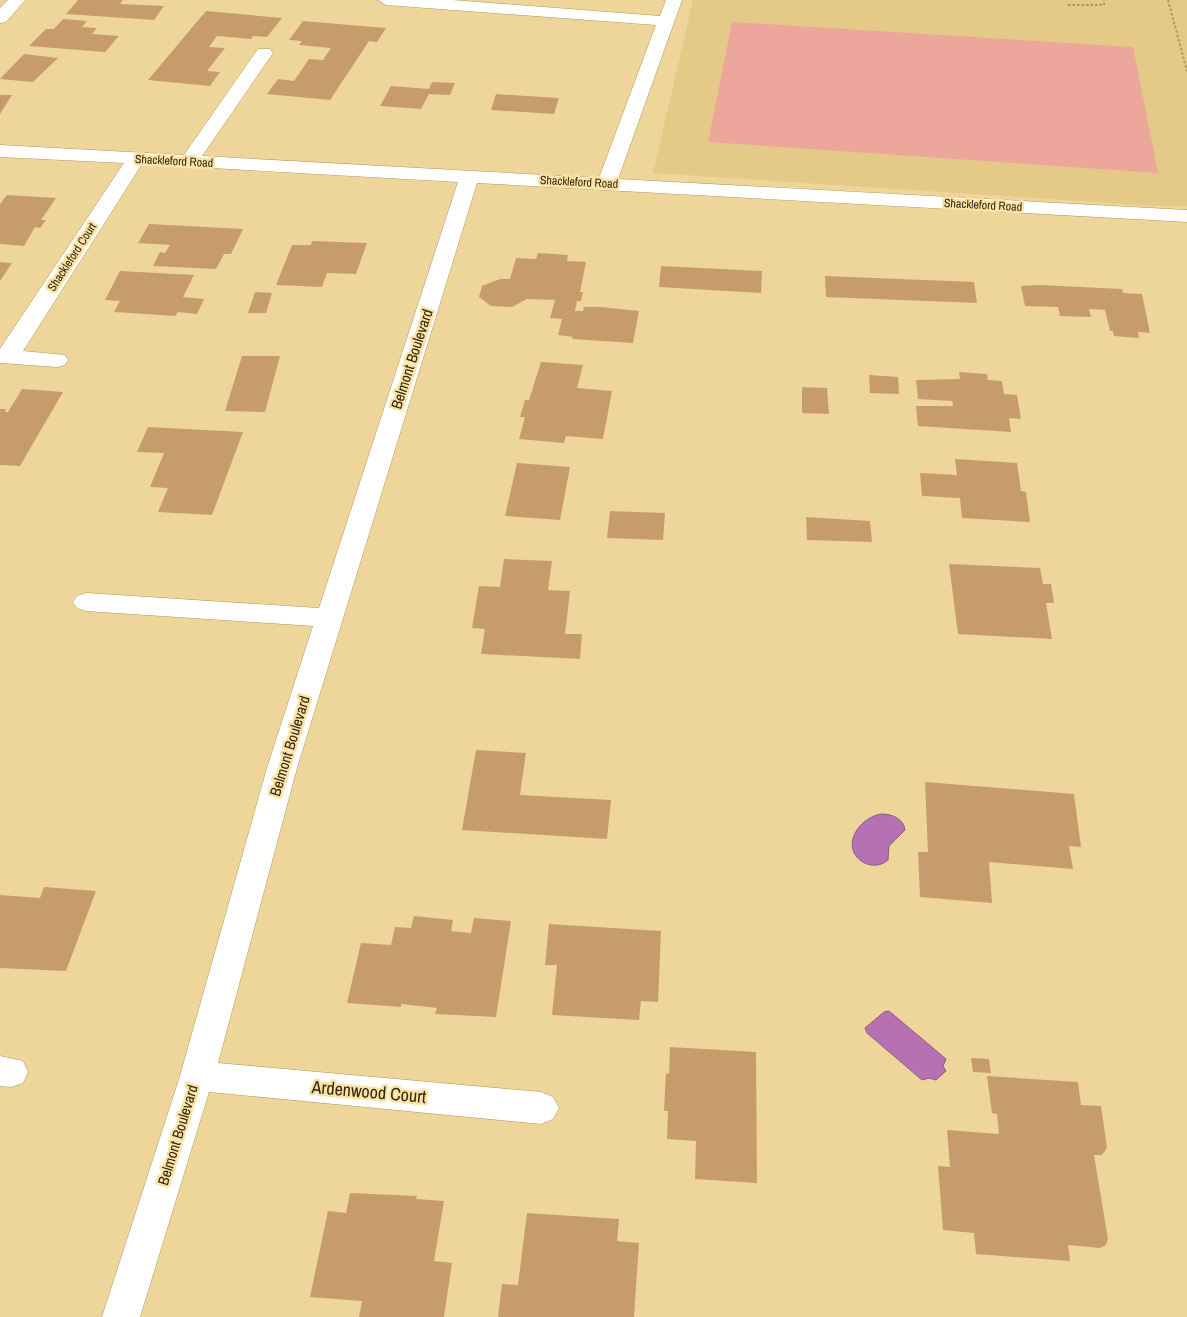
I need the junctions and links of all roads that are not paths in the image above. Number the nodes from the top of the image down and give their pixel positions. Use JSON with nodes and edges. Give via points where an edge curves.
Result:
{"nodes":[{"id":1,"x":17,"y":0,"type":"edge"},
{"id":2,"x":386,"y":0,"type":"edge"},
{"id":3,"x":674,"y":0,"type":"edge"},
{"id":4,"x":544,"y":6,"type":"edge"},
{"id":5,"x":0,"y":18,"type":"edge"},
{"id":6,"x":666,"y":21,"type":"junction"},
{"id":7,"x":264,"y":53,"type":"dead end"},
{"id":8,"x":0,"y":151,"type":"edge"},
{"id":9,"x":136,"y":159,"type":"junction"},
{"id":10,"x":189,"y":162,"type":"junction"},
{"id":11,"x":469,"y":177,"type":"junction"},
{"id":12,"x":606,"y":184,"type":"junction"},
{"id":13,"x":1158,"y":215,"type":"junction"},
{"id":14,"x":1187,"y":216,"type":"edge"},
{"id":15,"x":1187,"y":224,"type":"edge"},
{"id":16,"x":4,"y":356,"type":"edge"},
{"id":17,"x":57,"y":360,"type":"dead end"},
{"id":18,"x":86,"y":602,"type":"dead end"},
{"id":19,"x":330,"y":618,"type":"junction"},
{"id":20,"x":196,"y":1076,"type":"junction"},
{"id":21,"x":541,"y":1108,"type":"dead end"},
{"id":22,"x":121,"y":1317,"type":"edge"}],
"edges":[{"from":1,"to":5,"type":"street"},
{"from":2,"to":4,"type":"street"},
{"from":3,"to":6,"type":"street"},
{"from":4,"to":6,"type":"street"},
{"from":6,"to":12,"type":"street"},
{"from":7,"to":10,"type":"street"},
{"from":8,"to":9,"type":"street","name":"Shackleford Road"},
{"from":9,"to":10,"type":"street","name":"Shackleford Road"},
{"from":9,"to":16,"type":"street","name":"Shackleford Court"},
{"from":10,"to":11,"type":"street","name":"Shackleford Road"},
{"from":11,"to":12,"type":"street","name":"Shackleford Road"},
{"from":11,"to":19,"type":"street","name":"Belmont Boulevard"},
{"from":12,"to":13,"type":"street","name":"Shackleford Road"},
{"from":13,"to":14,"type":"street","name":"Shackleford Road"},
{"from":13,"to":15,"type":"street","name":"Shackleford Road"},
{"from":16,"to":17,"type":"street"},
{"from":18,"to":19,"type":"street"},
{"from":19,"to":20,"type":"street","name":"Belmont Boulevard","via":[[282,768]]},
{"from":20,"to":21,"type":"street","name":"Ardenwood Court"},
{"from":20,"to":22,"type":"street","name":"Belmont Boulevard"}]}
